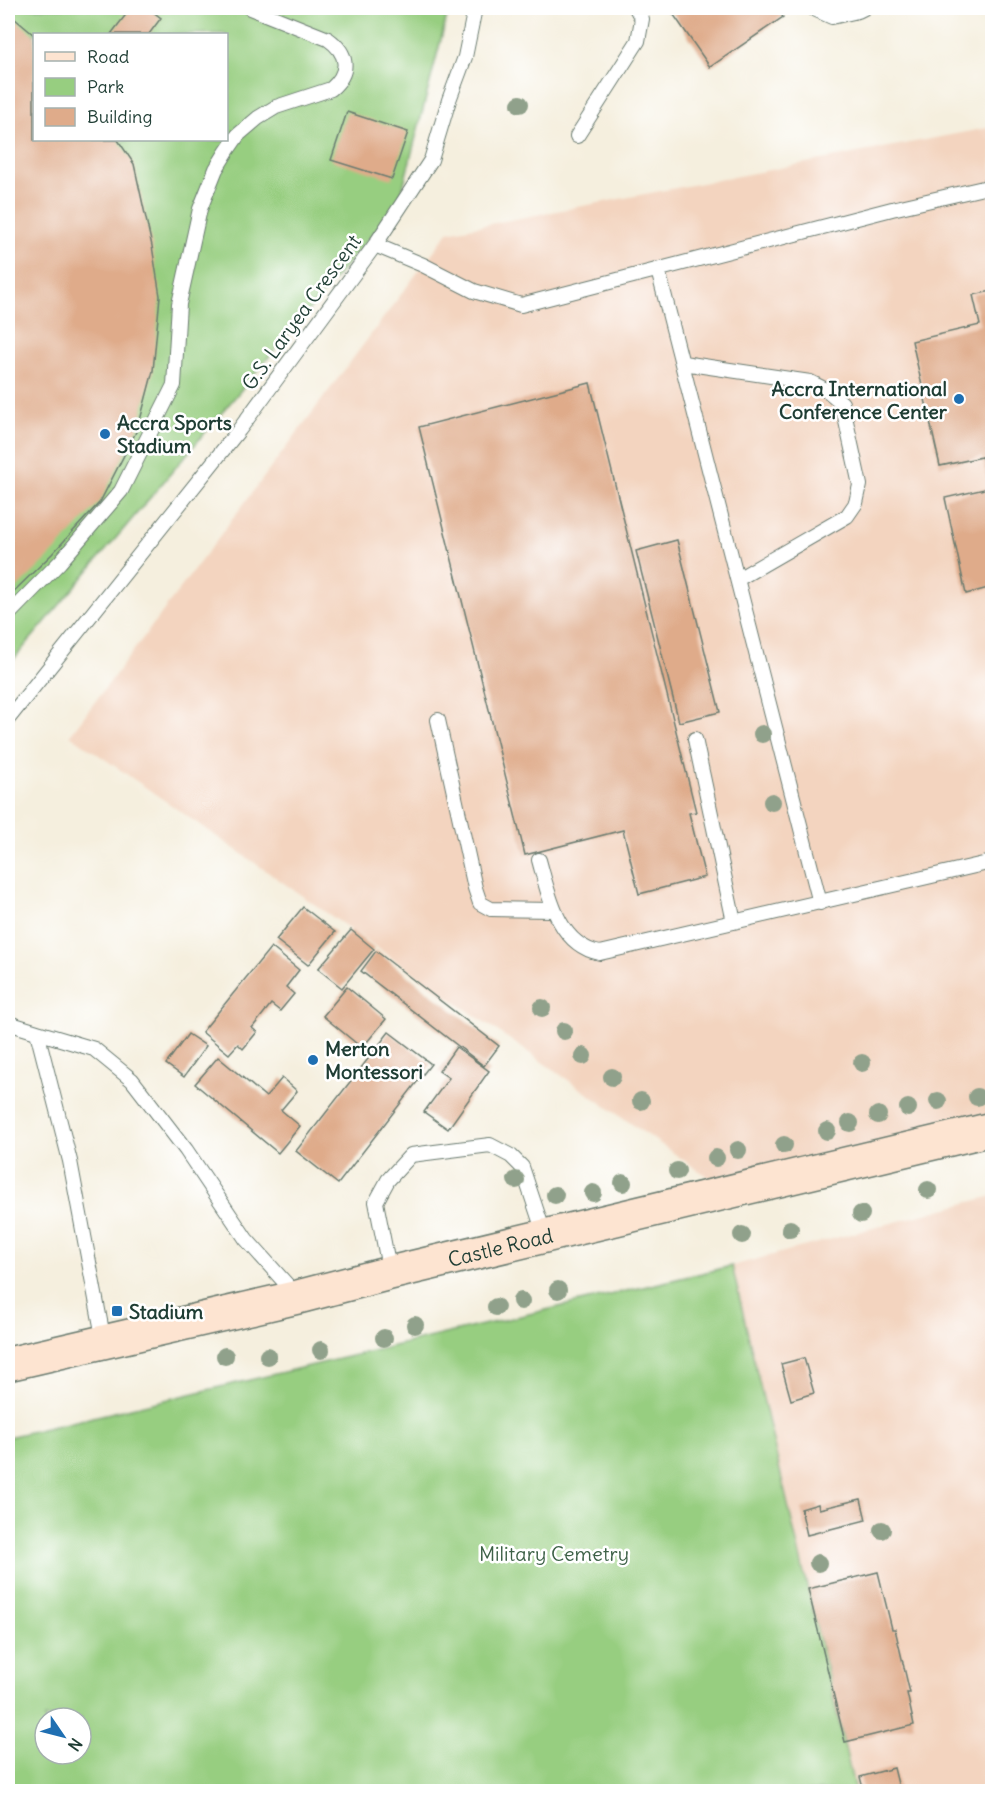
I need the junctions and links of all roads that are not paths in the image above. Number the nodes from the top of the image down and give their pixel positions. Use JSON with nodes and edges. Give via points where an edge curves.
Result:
{"nodes":[{"id":1,"x":250,"y":8,"type":"edge"},
{"id":2,"x":475,"y":8,"type":"edge"},
{"id":3,"x":636,"y":8,"type":"edge"},
{"id":4,"x":812,"y":8,"type":"edge"},
{"id":5,"x":864,"y":8,"type":"edge"},
{"id":6,"x":577,"y":136,"type":"dead end"},
{"id":7,"x":993,"y":186,"type":"edge"},
{"id":8,"x":375,"y":245,"type":"junction"},
{"id":9,"x":658,"y":270,"type":"junction"},
{"id":10,"x":683,"y":363,"type":"junction"},
{"id":11,"x":738,"y":579,"type":"junction"},
{"id":12,"x":8,"y":615,"type":"edge"},
{"id":13,"x":8,"y":719,"type":"edge"},
{"id":14,"x":438,"y":720,"type":"dead end"},
{"id":15,"x":695,"y":739,"type":"dead end"},
{"id":16,"x":539,"y":860,"type":"dead end"},
{"id":17,"x":993,"y":862,"type":"edge"},
{"id":18,"x":820,"y":903,"type":"junction"},
{"id":19,"x":554,"y":910,"type":"junction"},
{"id":20,"x":734,"y":922,"type":"junction"},
{"id":21,"x":8,"y":1023,"type":"edge"},
{"id":22,"x":37,"y":1032,"type":"junction"},
{"id":23,"x":993,"y":1129,"type":"edge"},
{"id":24,"x":545,"y":1236,"type":"junction"},
{"id":25,"x":390,"y":1273,"type":"junction"},
{"id":26,"x":298,"y":1297,"type":"junction"},
{"id":27,"x":104,"y":1342,"type":"junction"},
{"id":28,"x":8,"y":1364,"type":"edge"}],
"edges":[{"from":1,"to":12,"type":"lane","via":[[333,42],[344,56],[344,71],[331,89],[276,107],[258,118],[238,135],[216,169],[200,209],[179,304],[174,385],[121,491]]},
{"from":2,"to":8,"type":"lane","name":"G.S. Laryea Crescent","via":[[465,57],[431,160]]},
{"from":3,"to":6,"type":"lane","via":[[642,19],[638,41]]},
{"from":4,"to":5,"type":"lane","via":[[832,17]]},
{"from":7,"to":9,"type":"lane"},
{"from":8,"to":9,"type":"lane","via":[[474,291],[521,305]]},
{"from":8,"to":13,"type":"lane","name":"G.S. Laryea Crescent","via":[[239,430]]},
{"from":9,"to":10,"type":"lane"},
{"from":10,"to":11,"type":"lane"},
{"from":10,"to":11,"type":"lane","via":[[810,382],[842,403],[860,485],[856,503],[847,516]]},
{"from":11,"to":18,"type":"lane"},
{"from":14,"to":19,"type":"lane","via":[[480,903],[491,909]]},
{"from":15,"to":20,"type":"lane"},
{"from":16,"to":19,"type":"lane"},
{"from":17,"to":18,"type":"lane"},
{"from":18,"to":20,"type":"lane"},
{"from":19,"to":20,"type":"lane","via":[[572,939],[587,951],[600,953]]},
{"from":21,"to":22,"type":"lane"},
{"from":22,"to":26,"type":"lane","via":[[94,1049],[132,1080],[186,1150],[246,1239]]},
{"from":22,"to":27,"type":"lane","via":[[70,1161]]},
{"from":23,"to":24,"type":"main road","name":"Castle Road"},
{"from":24,"to":25,"type":"main road","name":"Castle Road"},
{"from":24,"to":25,"type":"lane","via":[[522,1167],[511,1156],[490,1145],[411,1155],[388,1180],[376,1202]]},
{"from":25,"to":26,"type":"main road","name":"Castle Road"},
{"from":26,"to":27,"type":"main road","name":"Castle Road"},
{"from":27,"to":28,"type":"main road","name":"Castle Road"}]}
